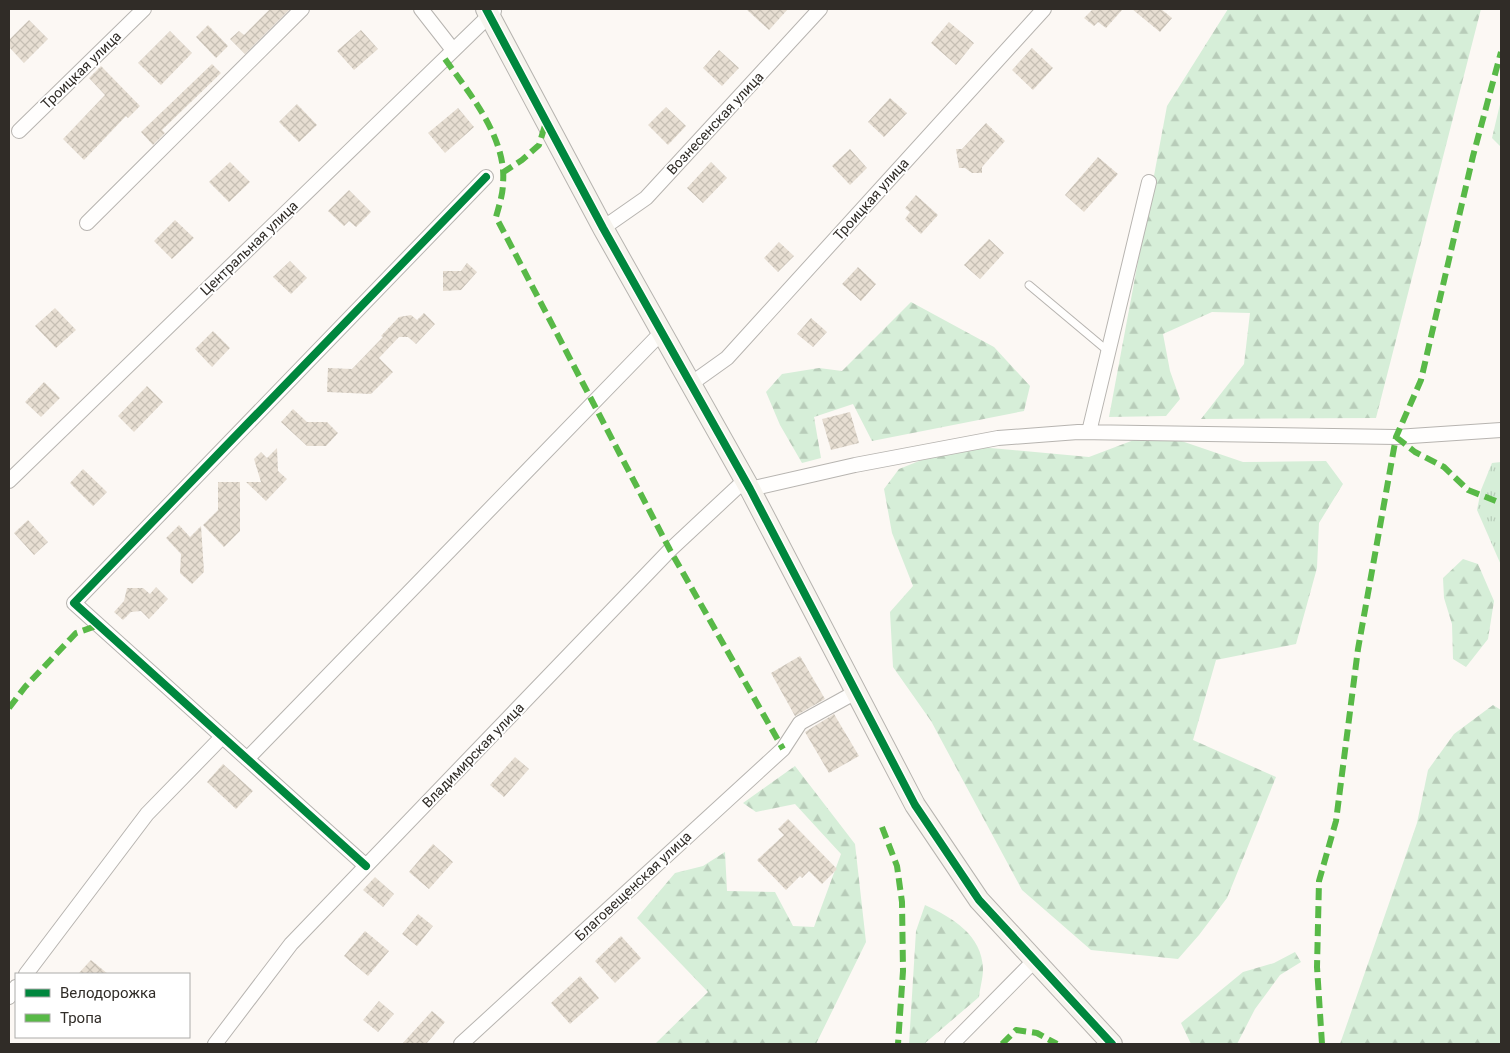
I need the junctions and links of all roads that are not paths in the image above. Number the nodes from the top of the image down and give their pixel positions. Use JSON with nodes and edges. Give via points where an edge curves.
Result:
{"nodes":[{"id":1,"x":144,"y":9,"type":"edge"},
{"id":2,"x":302,"y":9,"type":"edge"},
{"id":3,"x":422,"y":9,"type":"edge"},
{"id":4,"x":820,"y":9,"type":"edge"},
{"id":5,"x":1044,"y":9,"type":"edge"},
{"id":6,"x":491,"y":11,"type":"edge"},
{"id":7,"x":453,"y":50,"type":"junction"},
{"id":8,"x":19,"y":131,"type":"dead end"},
{"id":9,"x":486,"y":177,"type":"dead end"},
{"id":10,"x":1149,"y":182,"type":"dead end"},
{"id":11,"x":87,"y":223,"type":"dead end"},
{"id":12,"x":603,"y":228,"type":"junction"},
{"id":13,"x":1028,"y":286,"type":"dead end"},
{"id":14,"x":662,"y":332,"type":"junction"},
{"id":15,"x":1108,"y":352,"type":"junction"},
{"id":16,"x":692,"y":384,"type":"junction"},
{"id":17,"x":1501,"y":430,"type":"edge"},
{"id":18,"x":1090,"y":432,"type":"junction"},
{"id":19,"x":9,"y":481,"type":"edge"},
{"id":20,"x":748,"y":485,"type":"junction"},
{"id":21,"x":856,"y":692,"type":"junction"},
{"id":22,"x":222,"y":736,"type":"junction"},
{"id":23,"x":247,"y":759,"type":"junction"},
{"id":24,"x":366,"y":866,"type":"junction"},
{"id":25,"x":1034,"y":961,"type":"junction"},
{"id":26,"x":27,"y":973,"type":"edge"},
{"id":27,"x":215,"y":1044,"type":"edge"},
{"id":28,"x":461,"y":1044,"type":"edge"},
{"id":29,"x":952,"y":1044,"type":"edge"},
{"id":30,"x":1112,"y":1044,"type":"edge"}],
"edges":[{"from":1,"to":8,"type":"street","name":"Троицкая улица"},
{"from":2,"to":11,"type":"street"},
{"from":3,"to":7,"type":"street"},
{"from":4,"to":12,"type":"street","name":"Вознесенская улица","via":[[646,198]]},
{"from":5,"to":16,"type":"street","name":"Троицкая улица","via":[[727,358]]},
{"from":6,"to":7,"type":"street","name":"Центральная улица"},
{"from":6,"to":12,"type":"street"},
{"from":7,"to":19,"type":"street","name":"Центральная улица"},
{"from":9,"to":22,"type":"street","via":[[74,603]]},
{"from":10,"to":15,"type":"street"},
{"from":12,"to":14,"type":"street"},
{"from":13,"to":15,"type":"lane"},
{"from":14,"to":16,"type":"street"},
{"from":14,"to":23,"type":"street"},
{"from":15,"to":18,"type":"street"},
{"from":16,"to":20,"type":"street"},
{"from":17,"to":18,"type":"street","via":[[1396,437]]},
{"from":18,"to":20,"type":"street","via":[[998,438]]},
{"from":20,"to":21,"type":"street"},
{"from":20,"to":24,"type":"street","name":"Владимирская улица","via":[[670,550]]},
{"from":21,"to":25,"type":"street","via":[[915,805],[978,900]]},
{"from":21,"to":28,"type":"street","name":"Благовещенская улица","via":[[800,723],[783,749]]},
{"from":22,"to":23,"type":"street"},
{"from":22,"to":26,"type":"street","via":[[147,814]]},
{"from":23,"to":24,"type":"street"},
{"from":24,"to":27,"type":"street","name":"Владимирская улица","via":[[291,944]]},
{"from":25,"to":29,"type":"street"},
{"from":25,"to":30,"type":"street"}]}
